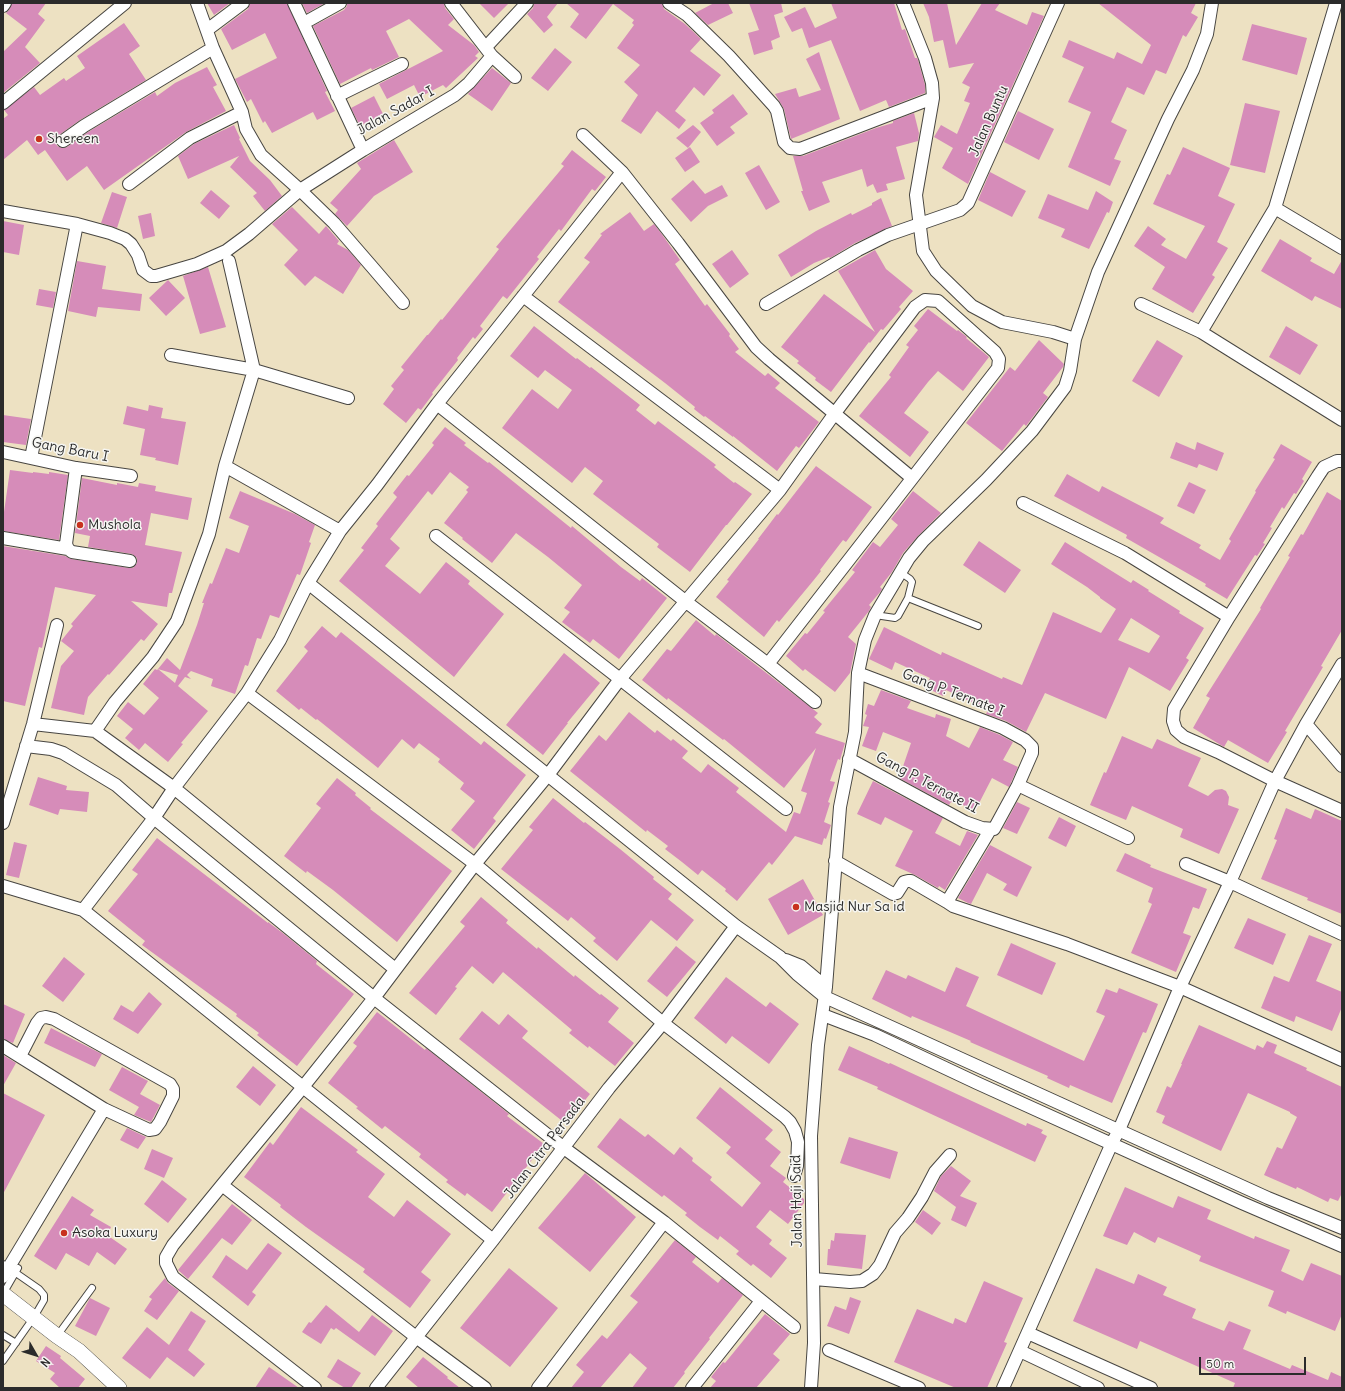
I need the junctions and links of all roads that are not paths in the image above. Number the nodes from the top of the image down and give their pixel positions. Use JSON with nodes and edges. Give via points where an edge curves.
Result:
{"nodes":[{"id":1,"x":5,"y":3,"type":"edge"},
{"id":2,"x":125,"y":3,"type":"edge"},
{"id":3,"x":197,"y":3,"type":"edge"},
{"id":4,"x":243,"y":3,"type":"edge"},
{"id":5,"x":294,"y":3,"type":"edge"},
{"id":6,"x":340,"y":3,"type":"edge"},
{"id":7,"x":451,"y":3,"type":"edge"},
{"id":8,"x":527,"y":3,"type":"edge"},
{"id":9,"x":669,"y":3,"type":"edge"},
{"id":10,"x":903,"y":3,"type":"edge"},
{"id":11,"x":1058,"y":3,"type":"edge"},
{"id":12,"x":1212,"y":3,"type":"edge"},
{"id":13,"x":1336,"y":3,"type":"edge"},
{"id":14,"x":3,"y":6,"type":"edge"},
{"id":15,"x":304,"y":23,"type":"junction"},
{"id":16,"x":207,"y":30,"type":"junction"},
{"id":17,"x":213,"y":48,"type":"junction"},
{"id":18,"x":489,"y":51,"type":"junction"},
{"id":19,"x":402,"y":64,"type":"dead end"},
{"id":20,"x":515,"y":77,"type":"dead end"},
{"id":21,"x":337,"y":96,"type":"junction"},
{"id":22,"x":934,"y":98,"type":"junction"},
{"id":23,"x":3,"y":103,"type":"edge"},
{"id":24,"x":242,"y":112,"type":"junction"},
{"id":25,"x":584,"y":135,"type":"dead end"},
{"id":26,"x":63,"y":141,"type":"dead end"},
{"id":27,"x":363,"y":150,"type":"junction"},
{"id":28,"x":622,"y":172,"type":"junction"},
{"id":29,"x":129,"y":184,"type":"dead end"},
{"id":30,"x":300,"y":190,"type":"junction"},
{"id":31,"x":1275,"y":208,"type":"junction"},
{"id":32,"x":3,"y":211,"type":"edge"},
{"id":33,"x":76,"y":224,"type":"junction"},
{"id":34,"x":920,"y":224,"type":"junction"},
{"id":35,"x":1342,"y":248,"type":"edge"},
{"id":36,"x":229,"y":261,"type":"dead end"},
{"id":37,"x":523,"y":296,"type":"junction"},
{"id":38,"x":403,"y":303,"type":"dead end"},
{"id":39,"x":766,"y":304,"type":"dead end"},
{"id":40,"x":1141,"y":304,"type":"dead end"},
{"id":41,"x":1201,"y":332,"type":"junction"},
{"id":42,"x":1075,"y":339,"type":"junction"},
{"id":43,"x":171,"y":354,"type":"dead end"},
{"id":44,"x":254,"y":370,"type":"junction"},
{"id":45,"x":348,"y":398,"type":"dead end"},
{"id":46,"x":437,"y":404,"type":"junction"},
{"id":47,"x":835,"y":413,"type":"junction"},
{"id":48,"x":1342,"y":420,"type":"edge"},
{"id":49,"x":3,"y":452,"type":"edge"},
{"id":50,"x":31,"y":458,"type":"junction"},
{"id":51,"x":1342,"y":461,"type":"edge"},
{"id":52,"x":225,"y":466,"type":"junction"},
{"id":53,"x":76,"y":468,"type":"junction"},
{"id":54,"x":131,"y":476,"type":"dead end"},
{"id":55,"x":912,"y":478,"type":"junction"},
{"id":56,"x":780,"y":490,"type":"junction"},
{"id":57,"x":1023,"y":503,"type":"dead end"},
{"id":58,"x":340,"y":531,"type":"junction"},
{"id":59,"x":436,"y":536,"type":"dead end"},
{"id":60,"x":3,"y":538,"type":"edge"},
{"id":61,"x":68,"y":549,"type":"junction"},
{"id":62,"x":130,"y":561,"type":"dead end"},
{"id":63,"x":900,"y":572,"type":"junction"},
{"id":64,"x":308,"y":584,"type":"junction"},
{"id":65,"x":908,"y":598,"type":"junction"},
{"id":66,"x":685,"y":602,"type":"junction"},
{"id":67,"x":875,"y":615,"type":"junction"},
{"id":68,"x":1229,"y":617,"type":"junction"},
{"id":69,"x":57,"y":625,"type":"dead end"},
{"id":70,"x":978,"y":626,"type":"dead end"},
{"id":71,"x":768,"y":664,"type":"junction"},
{"id":72,"x":1342,"y":664,"type":"edge"},
{"id":73,"x":858,"y":673,"type":"junction"},
{"id":74,"x":620,"y":678,"type":"junction"},
{"id":75,"x":247,"y":693,"type":"junction"},
{"id":76,"x":815,"y":702,"type":"dead end"},
{"id":77,"x":33,"y":724,"type":"junction"},
{"id":78,"x":1306,"y":724,"type":"junction"},
{"id":79,"x":95,"y":731,"type":"junction"},
{"id":80,"x":26,"y":746,"type":"junction"},
{"id":81,"x":849,"y":759,"type":"junction"},
{"id":82,"x":1342,"y":766,"type":"edge"},
{"id":83,"x":548,"y":775,"type":"junction"},
{"id":84,"x":1274,"y":781,"type":"junction"},
{"id":85,"x":1018,"y":785,"type":"junction"},
{"id":86,"x":174,"y":788,"type":"junction"},
{"id":87,"x":786,"y":809,"type":"dead end"},
{"id":88,"x":1342,"y":811,"type":"edge"},
{"id":89,"x":154,"y":818,"type":"junction"},
{"id":90,"x":3,"y":823,"type":"edge"},
{"id":91,"x":992,"y":830,"type":"junction"},
{"id":92,"x":1128,"y":838,"type":"dead end"},
{"id":93,"x":835,"y":861,"type":"junction"},
{"id":94,"x":475,"y":864,"type":"junction"},
{"id":95,"x":1186,"y":864,"type":"dead end"},
{"id":96,"x":1230,"y":882,"type":"junction"},
{"id":97,"x":3,"y":886,"type":"edge"},
{"id":98,"x":947,"y":902,"type":"junction"},
{"id":99,"x":83,"y":910,"type":"junction"},
{"id":100,"x":736,"y":926,"type":"junction"},
{"id":101,"x":1342,"y":934,"type":"edge"},
{"id":102,"x":393,"y":972,"type":"junction"},
{"id":103,"x":1180,"y":987,"type":"junction"},
{"id":104,"x":826,"y":992,"type":"junction"},
{"id":105,"x":377,"y":994,"type":"junction"},
{"id":106,"x":823,"y":1015,"type":"junction"},
{"id":107,"x":663,"y":1023,"type":"junction"},
{"id":108,"x":3,"y":1046,"type":"edge"},
{"id":109,"x":20,"y":1056,"type":"junction"},
{"id":110,"x":1342,"y":1060,"type":"edge"},
{"id":111,"x":303,"y":1088,"type":"junction"},
{"id":112,"x":104,"y":1108,"type":"junction"},
{"id":113,"x":1119,"y":1130,"type":"junction"},
{"id":114,"x":1112,"y":1144,"type":"junction"},
{"id":115,"x":564,"y":1148,"type":"junction"},
{"id":116,"x":950,"y":1155,"type":"dead end"},
{"id":117,"x":794,"y":1176,"type":"dead end"},
{"id":118,"x":222,"y":1184,"type":"junction"},
{"id":119,"x":664,"y":1222,"type":"junction"},
{"id":120,"x":1342,"y":1228,"type":"edge"},
{"id":121,"x":493,"y":1240,"type":"junction"},
{"id":122,"x":1342,"y":1246,"type":"edge"},
{"id":123,"x":10,"y":1270,"type":"edge"},
{"id":124,"x":814,"y":1279,"type":"junction"},
{"id":125,"x":92,"y":1288,"type":"dead end"},
{"id":126,"x":3,"y":1294,"type":"edge"},
{"id":127,"x":761,"y":1300,"type":"junction"},
{"id":128,"x":34,"y":1317,"type":"junction"},
{"id":129,"x":794,"y":1327,"type":"dead end"},
{"id":130,"x":1028,"y":1333,"type":"junction"},
{"id":131,"x":3,"y":1335,"type":"edge"},
{"id":132,"x":56,"y":1336,"type":"junction"},
{"id":133,"x":416,"y":1336,"type":"junction"},
{"id":134,"x":16,"y":1343,"type":"junction"},
{"id":135,"x":829,"y":1350,"type":"dead end"},
{"id":136,"x":1020,"y":1351,"type":"junction"},
{"id":137,"x":3,"y":1361,"type":"edge"},
{"id":138,"x":119,"y":1388,"type":"edge"},
{"id":139,"x":315,"y":1388,"type":"edge"},
{"id":140,"x":376,"y":1388,"type":"edge"},
{"id":141,"x":485,"y":1388,"type":"edge"},
{"id":142,"x":538,"y":1388,"type":"edge"},
{"id":143,"x":692,"y":1388,"type":"edge"},
{"id":144,"x":811,"y":1388,"type":"edge"},
{"id":145,"x":919,"y":1388,"type":"edge"},
{"id":146,"x":1003,"y":1388,"type":"edge"},
{"id":147,"x":1098,"y":1388,"type":"edge"},
{"id":148,"x":1151,"y":1388,"type":"edge"}],
"edges":[{"from":1,"to":14,"type":"street"},
{"from":2,"to":23,"type":"street"},
{"from":3,"to":16,"type":"street"},
{"from":4,"to":16,"type":"street"},
{"from":5,"to":15,"type":"street","name":"Jalan Sadar I"},
{"from":6,"to":15,"type":"street"},
{"from":7,"to":18,"type":"street"},
{"from":8,"to":18,"type":"street","name":"Jalan Sadar I"},
{"from":9,"to":22,"type":"street","via":[[687,15],[729,56],[774,106],[784,142],[790,148],[800,149]]},
{"from":10,"to":22,"type":"street","via":[[925,58]]},
{"from":11,"to":34,"type":"street","name":"Jalan Buntu","via":[[968,203],[960,210]]},
{"from":12,"to":42,"type":"street","name":"Jalan Haji Said","via":[[1207,34],[1193,70],[1098,272]]},
{"from":13,"to":31,"type":"street"},
{"from":15,"to":21,"type":"street","name":"Jalan Sadar I"},
{"from":16,"to":17,"type":"street"},
{"from":17,"to":24,"type":"street"},
{"from":17,"to":26,"type":"street"},
{"from":18,"to":20,"type":"street"},
{"from":18,"to":27,"type":"street","name":"Jalan Sadar I","via":[[469,82],[455,95]]},
{"from":19,"to":21,"type":"street"},
{"from":21,"to":27,"type":"street","name":"Jalan Sadar I"},
{"from":22,"to":34,"type":"street","via":[[916,194]]},
{"from":24,"to":29,"type":"street","via":[[190,138]]},
{"from":24,"to":30,"type":"street","via":[[246,129],[261,155]]},
{"from":25,"to":28,"type":"street"},
{"from":27,"to":30,"type":"street"},
{"from":28,"to":37,"type":"street"},
{"from":28,"to":47,"type":"street","via":[[756,347]]},
{"from":30,"to":33,"type":"street","via":[[226,251],[198,264],[156,276],[151,276],[143,270],[135,250],[125,239]]},
{"from":30,"to":38,"type":"street","via":[[339,229]]},
{"from":31,"to":35,"type":"street"},
{"from":31,"to":41,"type":"street"},
{"from":32,"to":33,"type":"street"},
{"from":33,"to":50,"type":"street"},
{"from":34,"to":39,"type":"street","name":"Jalan Buntu","via":[[888,235],[858,250]]},
{"from":34,"to":42,"type":"street","via":[[923,251],[936,270],[972,306],[1002,322]]},
{"from":36,"to":44,"type":"street"},
{"from":37,"to":46,"type":"street"},
{"from":37,"to":56,"type":"street"},
{"from":40,"to":41,"type":"street"},
{"from":41,"to":48,"type":"street"},
{"from":42,"to":63,"type":"street","name":"Jalan Haji Said","via":[[1066,387],[1032,431],[923,541]]},
{"from":43,"to":44,"type":"street"},
{"from":44,"to":45,"type":"street"},
{"from":44,"to":52,"type":"street"},
{"from":46,"to":58,"type":"street"},
{"from":46,"to":66,"type":"street"},
{"from":47,"to":55,"type":"street"},
{"from":47,"to":55,"type":"street","via":[[915,307],[925,300],[938,301],[995,352],[999,359],[998,368]]},
{"from":47,"to":56,"type":"street"},
{"from":49,"to":50,"type":"street","name":"Gang Baru I"},
{"from":50,"to":53,"type":"street","name":"Gang Baru I"},
{"from":51,"to":68,"type":"street","via":[[1324,467]]},
{"from":52,"to":58,"type":"street"},
{"from":52,"to":79,"type":"street","via":[[209,534],[177,621],[153,657],[115,702]]},
{"from":53,"to":54,"type":"street","name":"Gang Baru I"},
{"from":53,"to":61,"type":"street","via":[[66,544]]},
{"from":55,"to":71,"type":"street"},
{"from":56,"to":66,"type":"street"},
{"from":57,"to":68,"type":"street","via":[[1125,553]]},
{"from":58,"to":64,"type":"street"},
{"from":59,"to":74,"type":"street"},
{"from":60,"to":61,"type":"street"},
{"from":61,"to":62,"type":"street","via":[[72,552]]},
{"from":63,"to":65,"type":"lane","via":[[912,582]]},
{"from":63,"to":67,"type":"street","name":"Jalan Haji Said"},
{"from":64,"to":75,"type":"street","via":[[280,640]]},
{"from":64,"to":83,"type":"street"},
{"from":65,"to":67,"type":"lane","via":[[895,618]]},
{"from":65,"to":70,"type":"lane"},
{"from":66,"to":71,"type":"street"},
{"from":66,"to":74,"type":"street"},
{"from":67,"to":73,"type":"street","name":"Jalan Haji Said","via":[[865,640]]},
{"from":68,"to":84,"type":"street","via":[[1174,709],[1172,721],[1176,730],[1184,737]]},
{"from":69,"to":77,"type":"street"},
{"from":71,"to":76,"type":"street"},
{"from":72,"to":78,"type":"street"},
{"from":73,"to":81,"type":"street","name":"Jalan Haji Said","via":[[855,732]]},
{"from":73,"to":85,"type":"street","name":"Gang P. Ternate I","via":[[1002,728],[1025,740],[1032,747],[1032,753]]},
{"from":74,"to":83,"type":"street"},
{"from":74,"to":87,"type":"street"},
{"from":75,"to":86,"type":"street"},
{"from":75,"to":94,"type":"street"},
{"from":77,"to":79,"type":"street"},
{"from":77,"to":80,"type":"street"},
{"from":78,"to":82,"type":"street"},
{"from":78,"to":84,"type":"street"},
{"from":79,"to":86,"type":"street"},
{"from":80,"to":89,"type":"street","via":[[63,753],[116,785]]},
{"from":80,"to":90,"type":"street"},
{"from":81,"to":91,"type":"street","name":"Gang P. Ternate II","via":[[965,822]]},
{"from":81,"to":93,"type":"street","name":"Jalan Haji Said","via":[[840,807]]},
{"from":83,"to":94,"type":"street"},
{"from":83,"to":100,"type":"street"},
{"from":84,"to":88,"type":"street"},
{"from":84,"to":96,"type":"street"},
{"from":85,"to":91,"type":"street"},
{"from":85,"to":92,"type":"street"},
{"from":86,"to":89,"type":"street"},
{"from":86,"to":102,"type":"street"},
{"from":89,"to":99,"type":"street"},
{"from":89,"to":105,"type":"street"},
{"from":91,"to":98,"type":"street"},
{"from":93,"to":98,"type":"street","via":[[893,894],[897,893],[904,882],[911,881]]},
{"from":93,"to":104,"type":"street","name":"Jalan Haji Said"},
{"from":94,"to":102,"type":"street"},
{"from":94,"to":107,"type":"street"},
{"from":95,"to":96,"type":"street"},
{"from":96,"to":101,"type":"street"},
{"from":96,"to":103,"type":"street"},
{"from":97,"to":99,"type":"street"},
{"from":98,"to":103,"type":"street"},
{"from":99,"to":111,"type":"street"},
{"from":100,"to":104,"type":"street","via":[[780,957],[797,974]]},
{"from":100,"to":107,"type":"street","name":"Jalan Citra Persada"},
{"from":102,"to":105,"type":"street"},
{"from":103,"to":110,"type":"street"},
{"from":103,"to":113,"type":"street"},
{"from":104,"to":106,"type":"street","name":"Jalan Haji Said"},
{"from":104,"to":113,"type":"street"},
{"from":105,"to":111,"type":"street"},
{"from":105,"to":115,"type":"street"},
{"from":106,"to":114,"type":"street","via":[[875,1035]]},
{"from":106,"to":124,"type":"street","name":"Jalan Haji Said","via":[[818,1045],[811,1136]]},
{"from":107,"to":115,"type":"street","name":"Jalan Citra Persada"},
{"from":107,"to":117,"type":"street","via":[[790,1122],[798,1142]]},
{"from":108,"to":109,"type":"street"},
{"from":109,"to":112,"type":"street"},
{"from":109,"to":112,"type":"street","via":[[37,1023],[46,1017],[54,1019],[170,1084],[173,1089],[173,1096],[155,1129],[149,1130]]},
{"from":111,"to":118,"type":"street"},
{"from":111,"to":121,"type":"street"},
{"from":112,"to":123,"type":"street"},
{"from":113,"to":114,"type":"street"},
{"from":113,"to":120,"type":"street","via":[[1268,1198]]},
{"from":114,"to":122,"type":"street"},
{"from":114,"to":130,"type":"street"},
{"from":115,"to":119,"type":"street"},
{"from":115,"to":121,"type":"street","name":"Jalan Citra Persada"},
{"from":116,"to":124,"type":"street","via":[[935,1172],[922,1198],[895,1233],[873,1274],[862,1281]]},
{"from":118,"to":133,"type":"street"},
{"from":118,"to":139,"type":"street","via":[[173,1244],[166,1257],[166,1263],[173,1277]]},
{"from":119,"to":127,"type":"street"},
{"from":119,"to":142,"type":"street"},
{"from":121,"to":133,"type":"street","name":"Jalan Citra Persada"},
{"from":123,"to":126,"type":"lane"},
{"from":123,"to":128,"type":"lane","via":[[44,1295],[44,1300]]},
{"from":124,"to":144,"type":"street","name":"Jalan Haji Said"},
{"from":125,"to":132,"type":"lane"},
{"from":126,"to":128,"type":"street"},
{"from":127,"to":129,"type":"street"},
{"from":127,"to":143,"type":"street"},
{"from":128,"to":132,"type":"street"},
{"from":128,"to":134,"type":"lane"},
{"from":130,"to":136,"type":"street"},
{"from":130,"to":148,"type":"street"},
{"from":131,"to":134,"type":"lane"},
{"from":132,"to":138,"type":"street","via":[[79,1351]]},
{"from":133,"to":140,"type":"street","name":"Jalan Citra Persada"},
{"from":133,"to":141,"type":"street"},
{"from":134,"to":137,"type":"lane"},
{"from":135,"to":145,"type":"street"},
{"from":136,"to":146,"type":"street"},
{"from":136,"to":147,"type":"street"}]}
